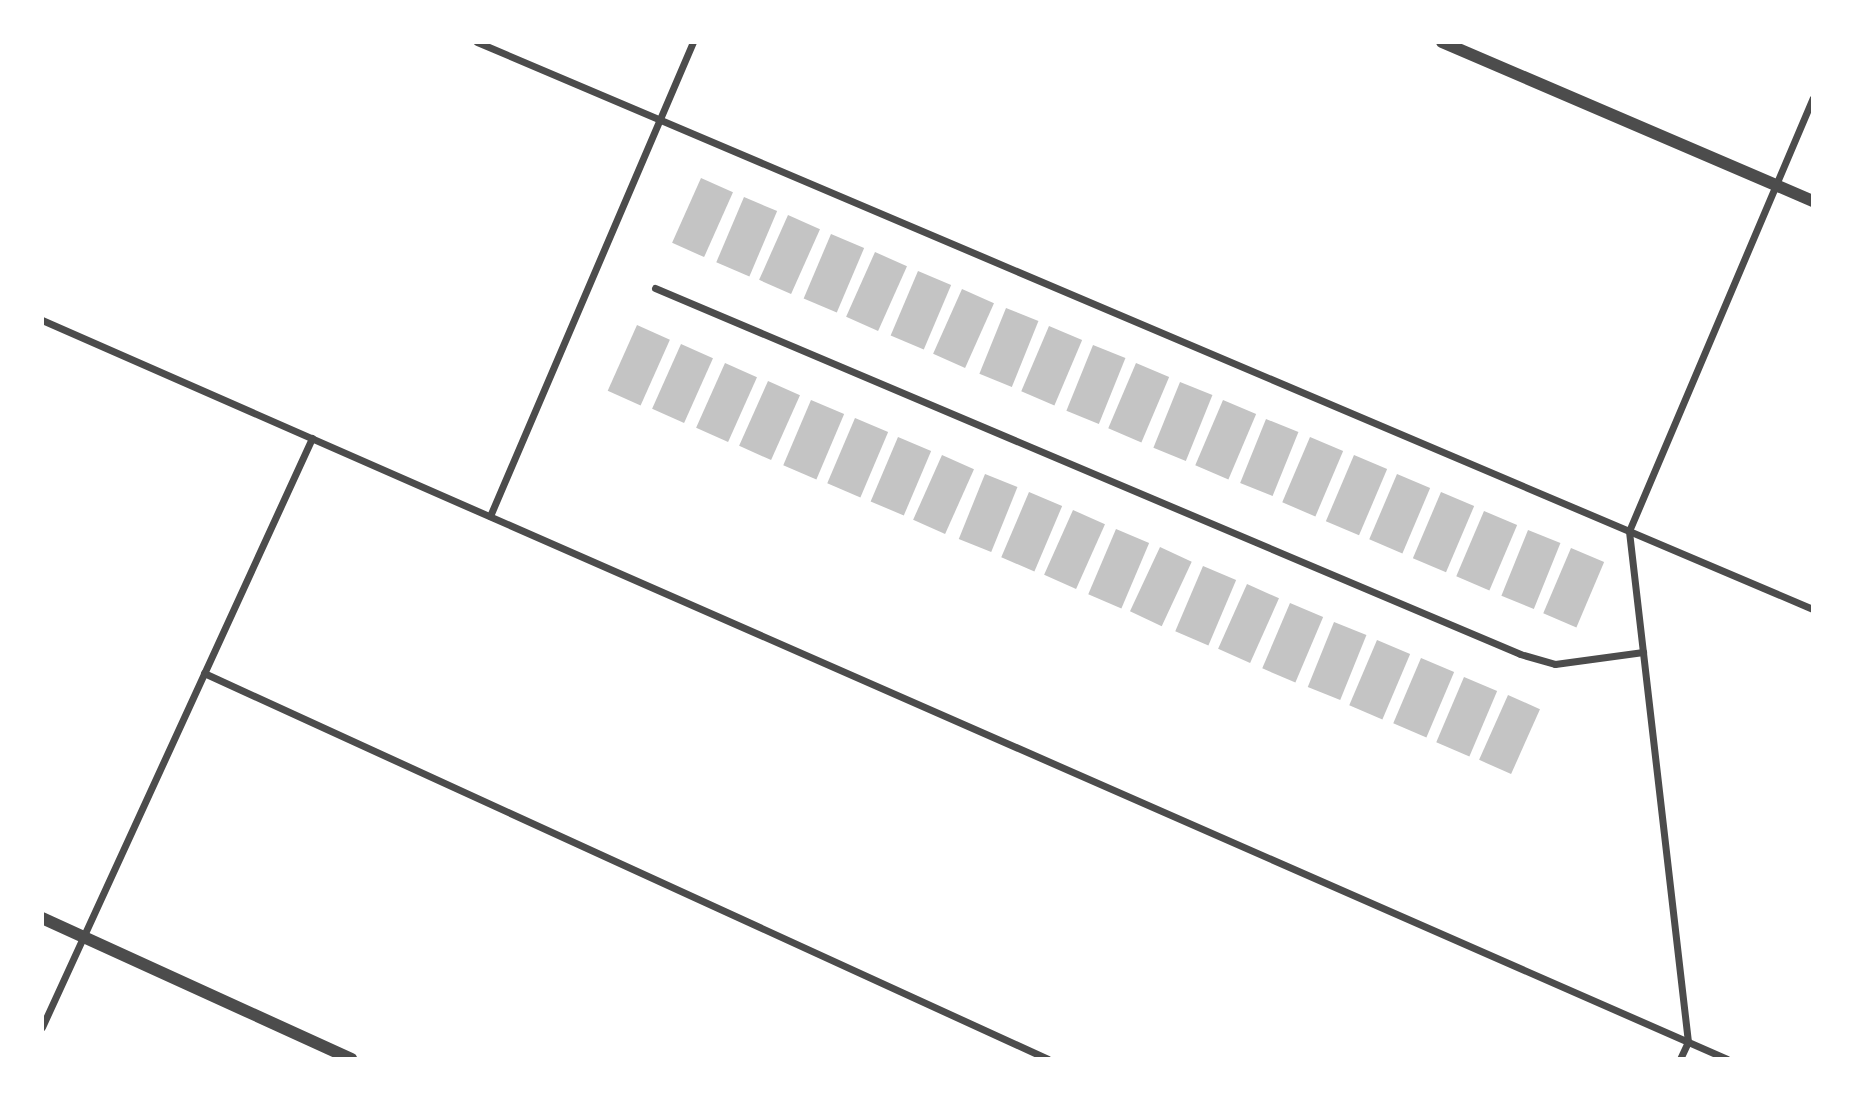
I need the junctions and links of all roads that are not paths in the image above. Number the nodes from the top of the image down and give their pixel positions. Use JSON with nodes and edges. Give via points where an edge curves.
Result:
{"nodes":[{"id":1,"x":477,"y":42,"type":"edge"},
{"id":2,"x":693,"y":42,"type":"edge"},
{"id":3,"x":1445,"y":43,"type":"edge"},
{"id":4,"x":1813,"y":98,"type":"edge"},
{"id":5,"x":659,"y":122,"type":"junction"},
{"id":6,"x":1776,"y":185,"type":"junction"},
{"id":7,"x":1813,"y":201,"type":"edge"},
{"id":8,"x":655,"y":288,"type":"dead end"},
{"id":9,"x":42,"y":320,"type":"edge"},
{"id":10,"x":313,"y":438,"type":"junction"},
{"id":11,"x":490,"y":516,"type":"junction"},
{"id":12,"x":1629,"y":531,"type":"junction"},
{"id":13,"x":1813,"y":609,"type":"edge"},
{"id":14,"x":1643,"y":652,"type":"junction"},
{"id":15,"x":204,"y":673,"type":"junction"},
{"id":16,"x":42,"y":918,"type":"edge"},
{"id":17,"x":83,"y":937,"type":"junction"},
{"id":18,"x":42,"y":1027,"type":"edge"},
{"id":19,"x":1688,"y":1042,"type":"junction"},
{"id":20,"x":351,"y":1059,"type":"edge"},
{"id":21,"x":1048,"y":1059,"type":"edge"},
{"id":22,"x":1680,"y":1059,"type":"edge"},
{"id":23,"x":1727,"y":1059,"type":"edge"}],
"edges":[{"from":1,"to":5,"type":"street"},
{"from":2,"to":5,"type":"street"},
{"from":3,"to":6,"type":"street"},
{"from":4,"to":6,"type":"street"},
{"from":5,"to":11,"type":"street"},
{"from":5,"to":12,"type":"street"},
{"from":6,"to":7,"type":"street"},
{"from":6,"to":12,"type":"street"},
{"from":8,"to":14,"type":"street","via":[[1520,654],[1555,664]]},
{"from":9,"to":10,"type":"street"},
{"from":10,"to":11,"type":"street"},
{"from":10,"to":15,"type":"street"},
{"from":11,"to":19,"type":"street"},
{"from":12,"to":13,"type":"street"},
{"from":12,"to":14,"type":"street"},
{"from":14,"to":19,"type":"street"},
{"from":15,"to":17,"type":"street"},
{"from":15,"to":21,"type":"street"},
{"from":16,"to":17,"type":"street"},
{"from":17,"to":18,"type":"street"},
{"from":17,"to":20,"type":"street"},
{"from":19,"to":22,"type":"street"},
{"from":19,"to":23,"type":"street"}]}
